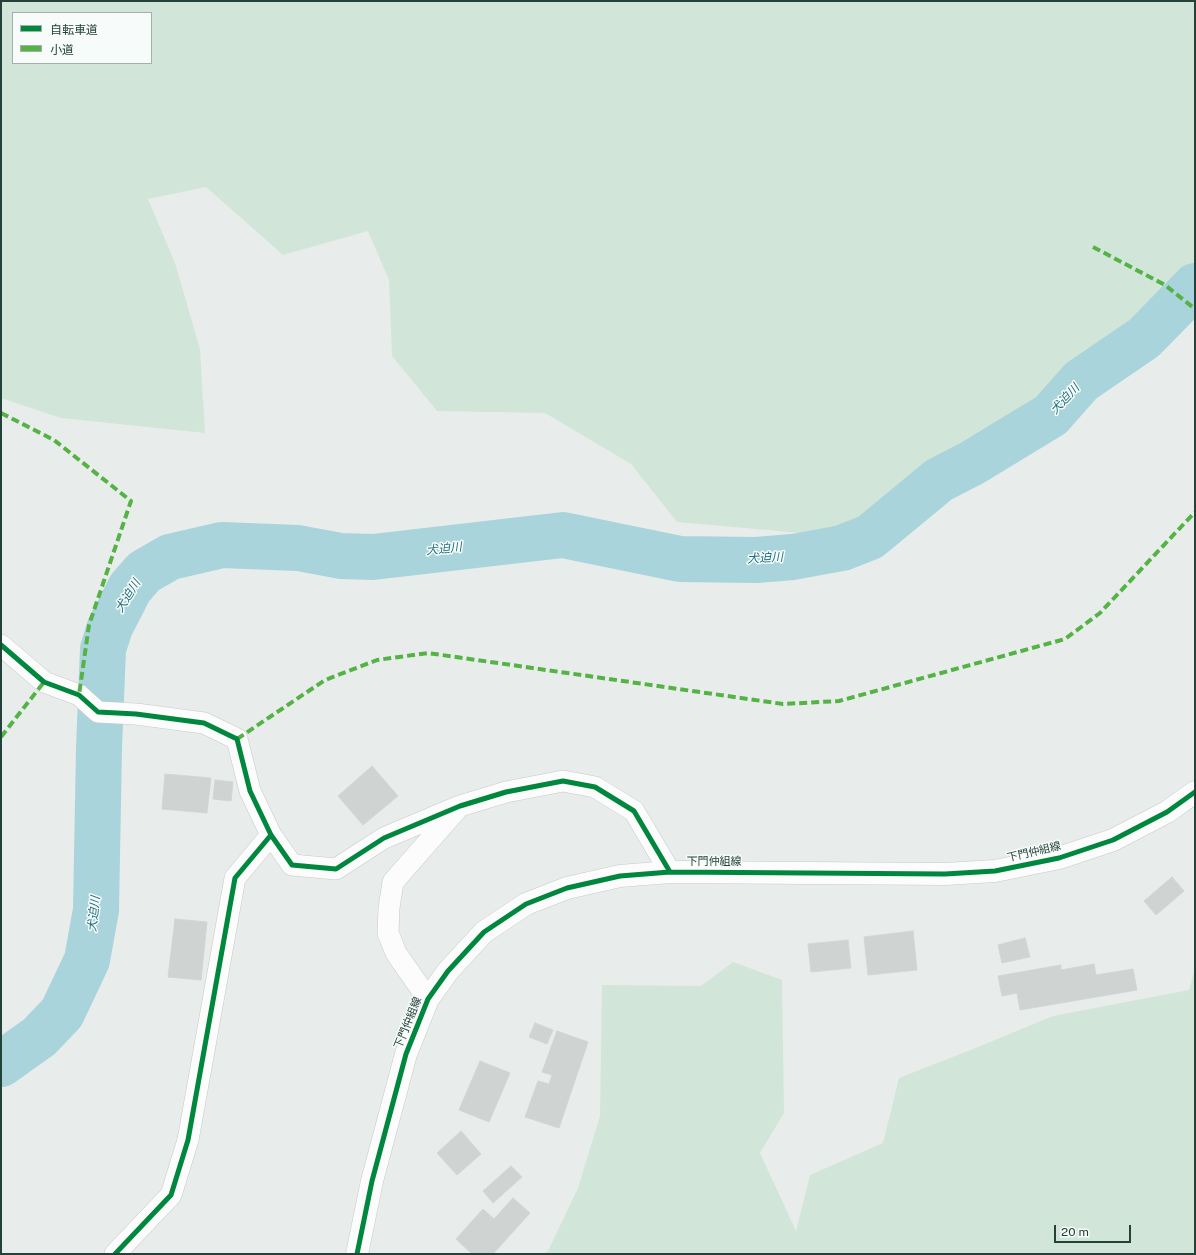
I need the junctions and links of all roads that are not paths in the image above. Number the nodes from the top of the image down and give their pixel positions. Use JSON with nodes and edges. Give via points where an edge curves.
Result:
{"nodes":[{"id":1,"x":1,"y":645,"type":"edge"},
{"id":2,"x":1195,"y":792,"type":"edge"},
{"id":3,"x":460,"y":806,"type":"junction"},
{"id":4,"x":271,"y":835,"type":"junction"},
{"id":5,"x":670,"y":872,"type":"junction"},
{"id":6,"x":428,"y":999,"type":"junction"},
{"id":7,"x":115,"y":1254,"type":"edge"},
{"id":8,"x":357,"y":1254,"type":"edge"}],
"edges":[{"from":1,"to":4,"type":"street","via":[[44,682],[79,695],[98,712],[204,723],[237,739],[250,792]]},
{"from":2,"to":5,"type":"street","name":"下門仲組線","via":[[1168,812],[1112,840],[1059,858],[995,871],[945,874]]},
{"from":3,"to":4,"type":"street","via":[[384,838],[336,869],[292,865]]},
{"from":3,"to":5,"type":"street","via":[[506,792],[563,781],[595,788],[634,811]]},
{"from":3,"to":6,"type":"street","via":[[392,882],[388,933],[396,953]]},
{"from":4,"to":7,"type":"street","via":[[235,878],[188,1140],[171,1195]]},
{"from":5,"to":6,"type":"street","name":"下門仲組線","via":[[620,876],[567,888],[526,904],[484,932],[448,971]]},
{"from":6,"to":8,"type":"street","name":"下門仲組線","via":[[406,1054],[372,1181]]}]}
